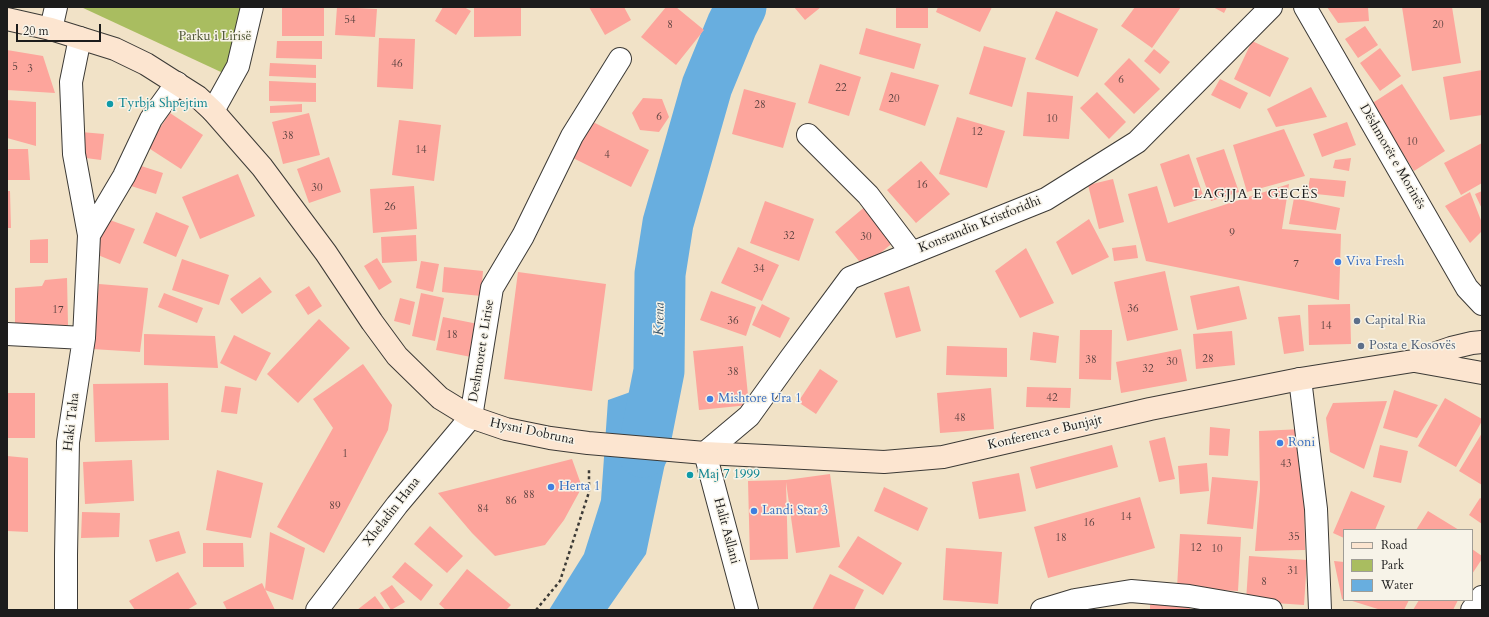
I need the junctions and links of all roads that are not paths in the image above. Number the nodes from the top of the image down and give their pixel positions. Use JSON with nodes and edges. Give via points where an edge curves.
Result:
{"nodes":[{"id":1,"x":56,"y":7,"type":"edge"},
{"id":2,"x":252,"y":7,"type":"edge"},
{"id":3,"x":1271,"y":7,"type":"edge"},
{"id":4,"x":1305,"y":7,"type":"edge"},
{"id":5,"x":7,"y":19,"type":"edge"},
{"id":6,"x":51,"y":28,"type":"junction"},
{"id":7,"x":80,"y":38,"type":"junction"},
{"id":8,"x":620,"y":59,"type":"dead end"},
{"id":9,"x":176,"y":83,"type":"junction"},
{"id":10,"x":213,"y":111,"type":"junction"},
{"id":11,"x":808,"y":135,"type":"dead end"},
{"id":12,"x":89,"y":235,"type":"junction"},
{"id":13,"x":912,"y":253,"type":"junction"},
{"id":14,"x":1482,"y":304,"type":"edge"},
{"id":15,"x":7,"y":334,"type":"edge"},
{"id":16,"x":84,"y":338,"type":"junction"},
{"id":17,"x":1482,"y":342,"type":"edge"},
{"id":18,"x":1414,"y":361,"type":"junction"},
{"id":19,"x":1482,"y":373,"type":"edge"},
{"id":20,"x":1300,"y":379,"type":"junction"},
{"id":21,"x":471,"y":418,"type":"junction"},
{"id":22,"x":673,"y":450,"type":"joint"},
{"id":23,"x":705,"y":453,"type":"junction"},
{"id":24,"x":1482,"y":597,"type":"edge"},
{"id":25,"x":66,"y":610,"type":"edge"},
{"id":26,"x":317,"y":610,"type":"edge"},
{"id":27,"x":747,"y":610,"type":"edge"},
{"id":28,"x":1042,"y":610,"type":"edge"},
{"id":29,"x":1271,"y":610,"type":"edge"},
{"id":30,"x":1320,"y":610,"type":"edge"},
{"id":31,"x":1472,"y":610,"type":"edge"}],
"edges":[{"from":1,"to":6,"type":"street"},
{"from":2,"to":10,"type":"street","via":[[238,66]]},
{"from":3,"to":13,"type":"street","name":"Konstandin Kristforidhi","via":[[1137,142],[1046,199]]},
{"from":4,"to":14,"type":"street","name":"Dëshmorët e Morinës","via":[[1467,288]]},
{"from":5,"to":6,"type":"street","name":"Deshmoret e Lirise"},
{"from":6,"to":7,"type":"street","name":"Deshmoret e Lirise"},
{"from":7,"to":9,"type":"street","name":"Deshmoret e Lirise","via":[[115,49]]},
{"from":7,"to":12,"type":"street","name":"Haki Taha","via":[[71,82],[74,146]]},
{"from":8,"to":21,"type":"street","name":"Deshmoret e Lirise","via":[[572,136],[523,236],[492,288]]},
{"from":9,"to":10,"type":"street","name":"Deshmoret e Lirise","via":[[198,97]]},
{"from":9,"to":12,"type":"street","name":"Haki Taha","via":[[151,119],[124,176]]},
{"from":10,"to":21,"type":"street","name":"Deshmoret e Lirise","via":[[267,173],[397,356],[440,398]]},
{"from":11,"to":13,"type":"street","via":[[868,195]]},
{"from":12,"to":16,"type":"street","name":"Haki Taha"},
{"from":13,"to":23,"type":"street","name":"Konstandin Kristforidhi","via":[[850,278],[749,416]]},
{"from":15,"to":16,"type":"street"},
{"from":16,"to":25,"type":"street","name":"Haki Taha","via":[[68,442]]},
{"from":17,"to":18,"type":"street","name":"Konferenca e Bunjajt","via":[[1451,348]]},
{"from":18,"to":19,"type":"street","name":"Konferenca e Bunjajt"},
{"from":18,"to":20,"type":"street","name":"Konferenca e Bunjajt"},
{"from":20,"to":23,"type":"street","name":"Konferenca e Bunjajt","via":[[1150,409],[943,457],[884,462]]},
{"from":20,"to":30,"type":"street","via":[[1316,509]]},
{"from":21,"to":22,"type":"street","name":"Hysni Dobruna","via":[[506,429],[550,438]]},
{"from":21,"to":26,"type":"street","name":"Xheladin Hana","via":[[397,505]]},
{"from":22,"to":23,"type":"street","name":"Konferenca e Bunjajt"},
{"from":23,"to":27,"type":"street","name":"Halit Asllani"},
{"from":24,"to":31,"type":"street"},
{"from":28,"to":29,"type":"street","via":[[1075,600],[1131,591],[1189,596]]}]}
